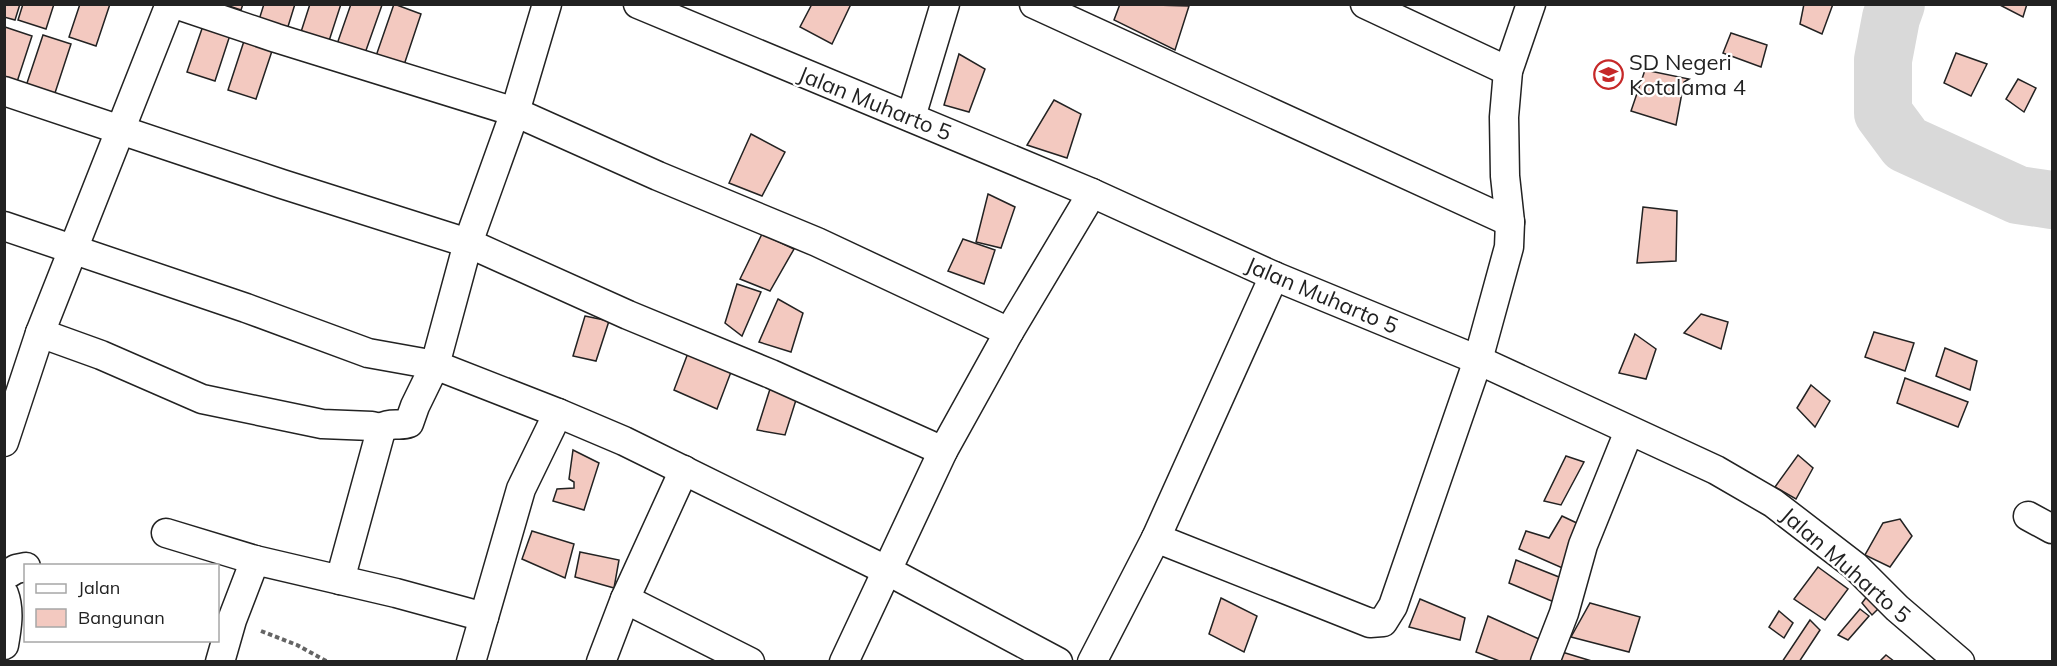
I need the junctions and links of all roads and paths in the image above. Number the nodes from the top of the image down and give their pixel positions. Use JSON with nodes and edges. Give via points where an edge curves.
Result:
{"nodes":[{"id":1,"x":173,"y":4,"type":"edge"},
{"id":2,"x":547,"y":4,"type":"edge"},
{"id":3,"x":638,"y":4,"type":"edge"},
{"id":4,"x":945,"y":4,"type":"edge"},
{"id":5,"x":1034,"y":4,"type":"edge"},
{"id":6,"x":1365,"y":4,"type":"edge"},
{"id":7,"x":1531,"y":4,"type":"edge"},
{"id":8,"x":1508,"y":70,"type":"junction"},
{"id":9,"x":4,"y":91,"type":"edge"},
{"id":10,"x":515,"y":112,"type":"junction"},
{"id":11,"x":911,"y":117,"type":"junction"},
{"id":12,"x":120,"y":130,"type":"junction"},
{"id":13,"x":1092,"y":193,"type":"junction"},
{"id":14,"x":1510,"y":222,"type":"junction"},
{"id":15,"x":4,"y":226,"type":"edge"},
{"id":16,"x":468,"y":243,"type":"junction"},
{"id":17,"x":72,"y":249,"type":"junction"},
{"id":18,"x":1274,"y":276,"type":"junction"},
{"id":19,"x":1009,"y":332,"type":"junction"},
{"id":20,"x":40,"y":333,"type":"junction"},
{"id":21,"x":1478,"y":360,"type":"junction"},
{"id":22,"x":435,"y":364,"type":"junction"},
{"id":23,"x":558,"y":413,"type":"junction"},
{"id":24,"x":380,"y":428,"type":"junction"},
{"id":25,"x":1629,"y":431,"type":"junction"},
{"id":26,"x":4,"y":442,"type":"edge"},
{"id":27,"x":944,"y":451,"type":"junction"},
{"id":28,"x":684,"y":470,"type":"junction"},
{"id":29,"x":166,"y":533,"type":"dead end"},
{"id":30,"x":1156,"y":538,"type":"junction"},
{"id":31,"x":255,"y":560,"type":"junction"},
{"id":32,"x":24,"y":567,"type":"edge"},
{"id":33,"x":888,"y":571,"type":"junction"},
{"id":34,"x":4,"y":576,"type":"edge"},
{"id":35,"x":340,"y":580,"type":"junction"},
{"id":36,"x":4,"y":594,"type":"edge"},
{"id":37,"x":625,"y":599,"type":"junction"},
{"id":38,"x":225,"y":617,"type":"edge"},
{"id":39,"x":484,"y":617,"type":"junction"},
{"id":40,"x":4,"y":645,"type":"edge"},
{"id":41,"x":220,"y":662,"type":"edge"},
{"id":42,"x":328,"y":662,"type":"edge"},
{"id":43,"x":471,"y":662,"type":"edge"},
{"id":44,"x":601,"y":662,"type":"edge"},
{"id":45,"x":750,"y":662,"type":"edge"},
{"id":46,"x":844,"y":662,"type":"edge"},
{"id":47,"x":1059,"y":662,"type":"edge"},
{"id":48,"x":1092,"y":662,"type":"edge"},
{"id":49,"x":1545,"y":662,"type":"edge"},
{"id":50,"x":1960,"y":662,"type":"edge"}],
"edges":[{"from":1,"to":10,"type":"street"},
{"from":1,"to":12,"type":"street"},
{"from":2,"to":10,"type":"street"},
{"from":3,"to":11,"type":"street","name":"Jalan Muharto 5"},
{"from":4,"to":11,"type":"street"},
{"from":5,"to":14,"type":"street"},
{"from":6,"to":8,"type":"street"},
{"from":7,"to":8,"type":"street"},
{"from":8,"to":14,"type":"street","via":[[1504,117]]},
{"from":9,"to":12,"type":"street"},
{"from":10,"to":16,"type":"street"},
{"from":10,"to":19,"type":"street","via":[[817,242]]},
{"from":11,"to":13,"type":"street","name":"Jalan Muharto 5"},
{"from":12,"to":16,"type":"street"},
{"from":12,"to":17,"type":"street"},
{"from":13,"to":18,"type":"street","name":"Jalan Muharto 5"},
{"from":13,"to":19,"type":"street"},
{"from":14,"to":21,"type":"street","via":[[1509,247]]},
{"from":15,"to":17,"type":"street"},
{"from":16,"to":22,"type":"street"},
{"from":16,"to":27,"type":"street"},
{"from":17,"to":20,"type":"street"},
{"from":17,"to":22,"type":"street","via":[[368,352]]},
{"from":18,"to":21,"type":"street","name":"Jalan Muharto 5"},
{"from":18,"to":30,"type":"street"},
{"from":19,"to":27,"type":"street"},
{"from":20,"to":24,"type":"street","via":[[202,399],[322,424]]},
{"from":20,"to":26,"type":"street"},
{"from":21,"to":25,"type":"street","name":"Jalan Muharto 5"},
{"from":21,"to":30,"type":"street","via":[[1393,606],[1383,622],[1370,623]]},
{"from":22,"to":23,"type":"street"},
{"from":22,"to":24,"type":"street","via":[[409,423],[391,423]]},
{"from":23,"to":28,"type":"street"},
{"from":23,"to":39,"type":"street","via":[[521,489]]},
{"from":24,"to":35,"type":"street"},
{"from":25,"to":49,"type":"street","via":[[1583,545]]},
{"from":25,"to":50,"type":"street","name":"Jalan Muharto 5","via":[[1716,470],[1773,503],[1855,566]]},
{"from":27,"to":33,"type":"street"},
{"from":28,"to":33,"type":"street"},
{"from":28,"to":37,"type":"street"},
{"from":29,"to":31,"type":"street"},
{"from":30,"to":48,"type":"street"},
{"from":31,"to":35,"type":"street"},
{"from":31,"to":38,"type":"street"},
{"from":32,"to":34,"type":"street"},
{"from":33,"to":46,"type":"street"},
{"from":33,"to":47,"type":"street"},
{"from":35,"to":39,"type":"street"},
{"from":36,"to":40,"type":"street","via":[[8,615]]},
{"from":37,"to":44,"type":"street"},
{"from":37,"to":45,"type":"street"},
{"from":38,"to":41,"type":"street"},
{"from":38,"to":42,"type":"path","via":[[297,645]]},
{"from":39,"to":43,"type":"street"}]}
